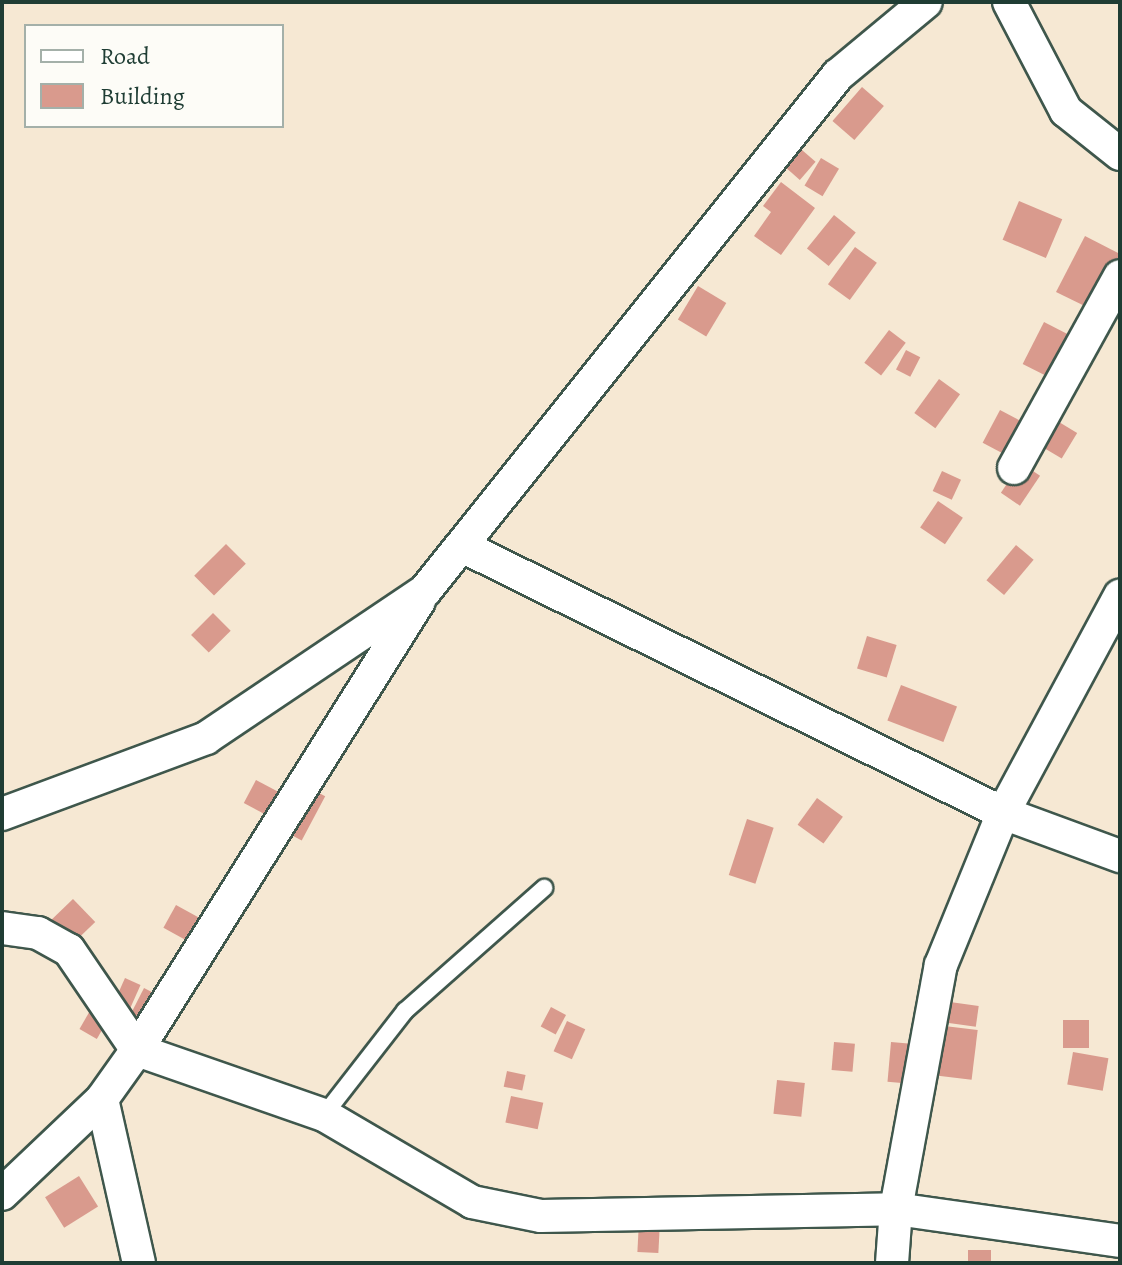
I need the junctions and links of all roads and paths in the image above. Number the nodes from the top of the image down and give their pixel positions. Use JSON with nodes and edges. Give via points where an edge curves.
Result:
{"nodes":[{"id":1,"x":926,"y":2,"type":"edge"},
{"id":2,"x":1009,"y":2,"type":"edge"},
{"id":3,"x":1120,"y":154,"type":"edge"},
{"id":4,"x":1120,"y":276,"type":"edge"},
{"id":5,"x":1014,"y":468,"type":"dead end"},
{"id":6,"x":464,"y":547,"type":"junction"},
{"id":7,"x":425,"y":591,"type":"junction"},
{"id":8,"x":1120,"y":596,"type":"edge"},
{"id":9,"x":1003,"y":813,"type":"junction"},
{"id":10,"x":2,"y":814,"type":"edge"},
{"id":11,"x":1120,"y":856,"type":"edge"},
{"id":12,"x":544,"y":888,"type":"dead end"},
{"id":13,"x":2,"y":928,"type":"edge"},
{"id":14,"x":137,"y":1050,"type":"junction"},
{"id":15,"x":102,"y":1099,"type":"junction"},
{"id":16,"x":324,"y":1115,"type":"junction"},
{"id":17,"x":2,"y":1194,"type":"edge"},
{"id":18,"x":896,"y":1209,"type":"junction"},
{"id":19,"x":1120,"y":1241,"type":"edge"},
{"id":20,"x":139,"y":1263,"type":"edge"},
{"id":21,"x":892,"y":1263,"type":"edge"}],
"edges":[{"from":1,"to":6,"type":"street","via":[[838,75]]},
{"from":2,"to":3,"type":"street","via":[[1066,111]]},
{"from":4,"to":5,"type":"street"},
{"from":6,"to":7,"type":"street"},
{"from":6,"to":9,"type":"street"},
{"from":7,"to":10,"type":"street","via":[[206,738]]},
{"from":7,"to":14,"type":"street"},
{"from":8,"to":9,"type":"street"},
{"from":9,"to":11,"type":"street"},
{"from":9,"to":18,"type":"street","via":[[941,965]]},
{"from":12,"to":16,"type":"lane","via":[[405,1011]]},
{"from":13,"to":14,"type":"street","via":[[38,933],[69,950]]},
{"from":14,"to":15,"type":"street"},
{"from":14,"to":16,"type":"street"},
{"from":15,"to":17,"type":"street"},
{"from":15,"to":20,"type":"street"},
{"from":16,"to":18,"type":"street","via":[[472,1202],[541,1216]]},
{"from":18,"to":19,"type":"street"},
{"from":18,"to":21,"type":"street"}]}
